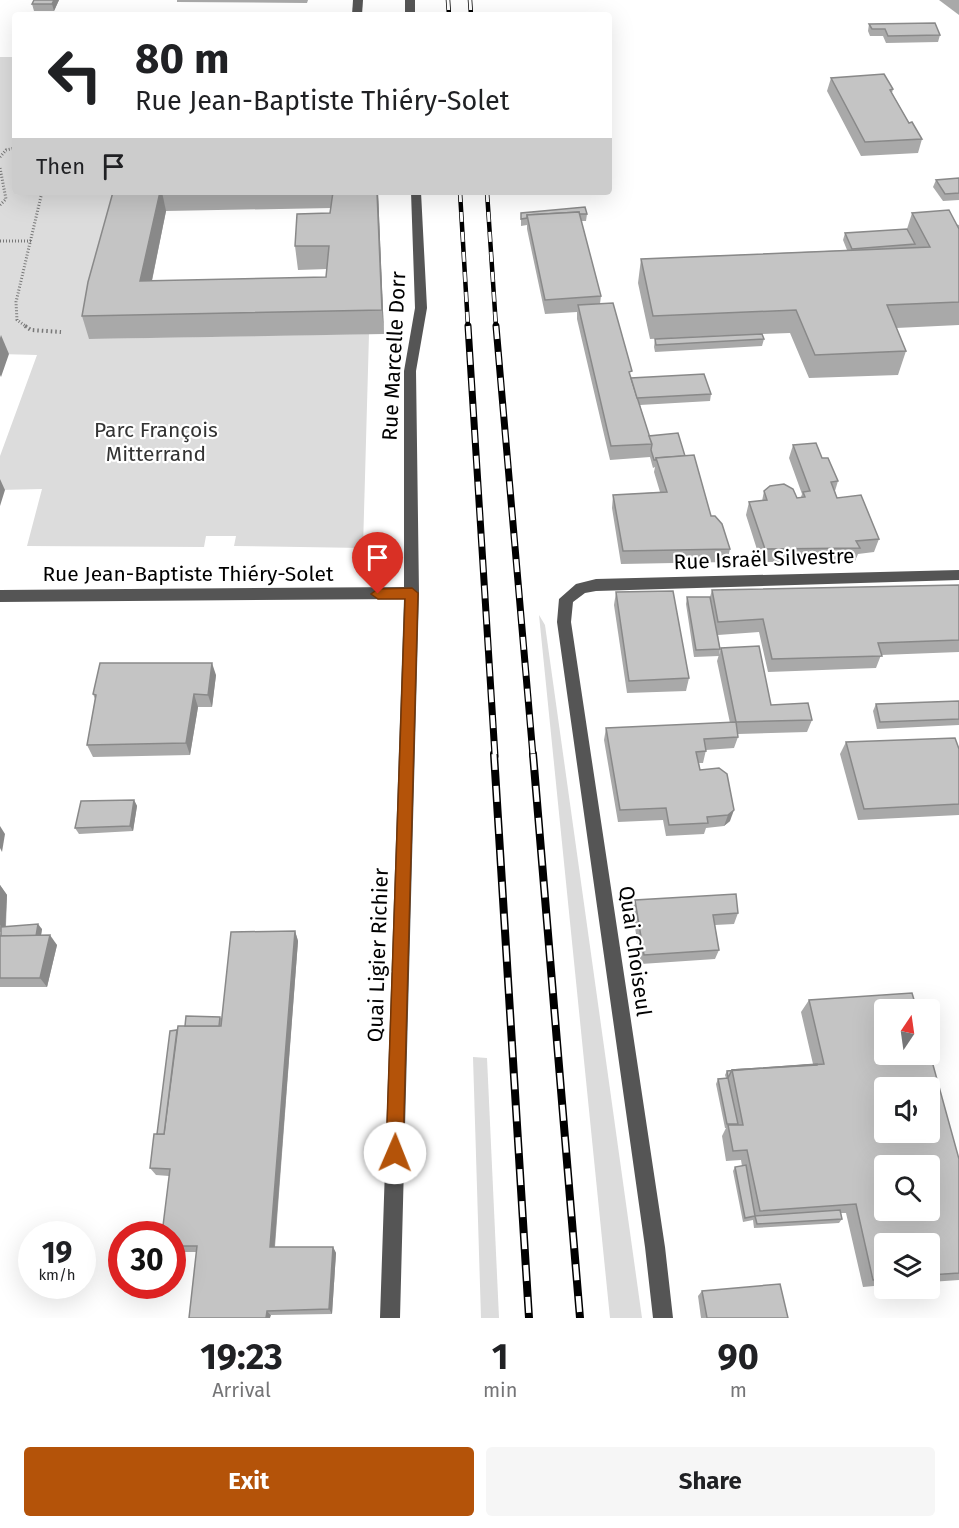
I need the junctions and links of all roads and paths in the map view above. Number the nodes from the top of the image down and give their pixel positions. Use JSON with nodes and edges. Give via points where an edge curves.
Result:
{"nodes":[{"id":1,"x":12,"y":149,"type":"edge"},
{"id":2,"x":0,"y":157,"type":"edge"},
{"id":3,"x":0,"y":168,"type":"edge"},
{"id":4,"x":41,"y":195,"type":"edge"},
{"id":5,"x":416,"y":195,"type":"edge"},
{"id":6,"x":0,"y":205,"type":"edge"},
{"id":7,"x":0,"y":241,"type":"edge"},
{"id":8,"x":32,"y":241,"type":"junction"},
{"id":9,"x":61,"y":332,"type":"dead end"},
{"id":10,"x":959,"y":575,"type":"edge"},
{"id":11,"x":412,"y":593,"type":"junction"},
{"id":12,"x":572,"y":593,"type":"joint"},
{"id":13,"x":0,"y":596,"type":"edge"},
{"id":14,"x":390,"y":1318,"type":"edge"},
{"id":15,"x":663,"y":1318,"type":"edge"}],
"edges":[{"from":1,"to":2,"type":"path"},
{"from":3,"to":6,"type":"path","via":[[6,199]]},
{"from":4,"to":8,"type":"path"},
{"from":5,"to":11,"type":"street","name":"Rue Marcelle Dorr","via":[[421,308],[410,371]]},
{"from":7,"to":8,"type":"path"},
{"from":8,"to":9,"type":"path","via":[[16,302],[17,320],[32,330]]},
{"from":10,"to":12,"type":"street","name":"Rue Israël Silvestre","via":[[596,585]]},
{"from":11,"to":13,"type":"street","name":"Rue Jean-Baptiste Thiéry-Solet"},
{"from":11,"to":14,"type":"street","name":"Quai Ligier Richier"},
{"from":12,"to":15,"type":"street","name":"Quai Choiseul","via":[[566,598],[564,622],[656,1247]]}]}
